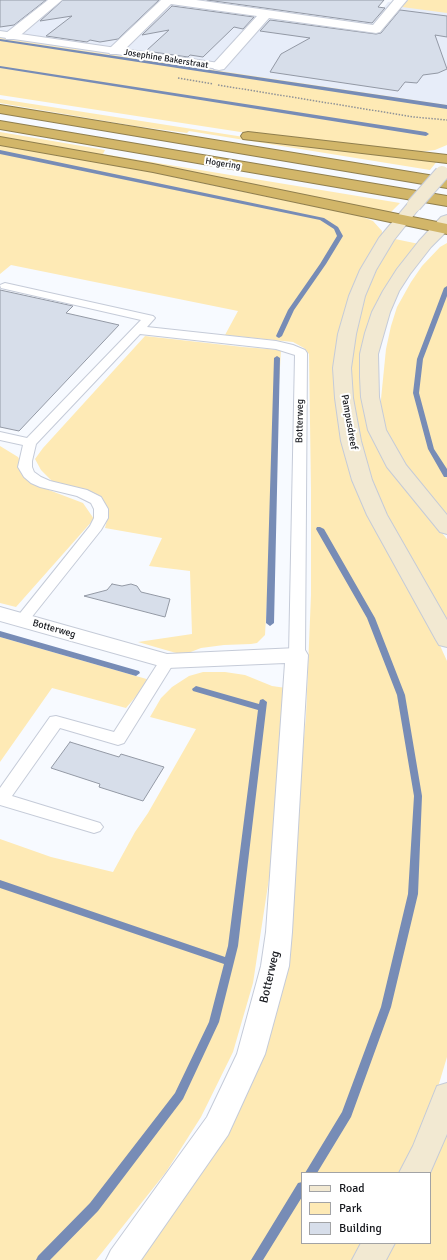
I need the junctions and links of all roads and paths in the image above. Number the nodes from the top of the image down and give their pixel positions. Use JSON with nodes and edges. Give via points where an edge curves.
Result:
{"nodes":[{"id":1,"x":56,"y":0,"type":"edge"},
{"id":2,"x":169,"y":0,"type":"edge"},
{"id":3,"x":401,"y":0,"type":"edge"},
{"id":4,"x":266,"y":14,"type":"junction"},
{"id":5,"x":6,"y":35,"type":"edge"},
{"id":6,"x":114,"y":51,"type":"junction"},
{"id":7,"x":219,"y":66,"type":"joint"},
{"id":8,"x":174,"y":78,"type":"dead end"},
{"id":9,"x":0,"y":98,"type":"edge"},
{"id":10,"x":0,"y":109,"type":"edge"},
{"id":11,"x":447,"y":120,"type":"edge"},
{"id":12,"x":164,"y":122,"type":"dead end"},
{"id":13,"x":0,"y":125,"type":"edge"},
{"id":14,"x":234,"y":134,"type":"dead end"},
{"id":15,"x":0,"y":141,"type":"edge"},
{"id":16,"x":446,"y":170,"type":"edge"},
{"id":17,"x":447,"y":201,"type":"edge"},
{"id":18,"x":402,"y":220,"type":"junction"},
{"id":19,"x":445,"y":225,"type":"edge"},
{"id":20,"x":4,"y":286,"type":"dead end"},
{"id":21,"x":137,"y":330,"type":"junction"},
{"id":22,"x":0,"y":436,"type":"edge"},
{"id":23,"x":30,"y":443,"type":"junction"},
{"id":24,"x":447,"y":528,"type":"edge"},
{"id":25,"x":11,"y":617,"type":"edge"},
{"id":26,"x":447,"y":640,"type":"edge"},
{"id":27,"x":297,"y":655,"type":"junction"},
{"id":28,"x":167,"y":662,"type":"junction"},
{"id":29,"x":94,"y":827,"type":"dead end"},
{"id":30,"x":447,"y":1096,"type":"edge"},
{"id":31,"x":415,"y":1172,"type":"edge"},
{"id":32,"x":377,"y":1244,"type":"edge"},
{"id":33,"x":122,"y":1260,"type":"edge"},
{"id":34,"x":368,"y":1260,"type":"edge"}],
"edges":[{"from":1,"to":5,"type":"street","name":"Josephine Bakerstraat"},
{"from":2,"to":4,"type":"street","name":"Josephine Bakerstraat"},
{"from":2,"to":6,"type":"street","name":"Josephine Bakerstraat"},
{"from":3,"to":4,"type":"street","name":"Josephine Bakerstraat","via":[[376,29]]},
{"from":4,"to":7,"type":"street","name":"Josephine Bakerstraat"},
{"from":5,"to":6,"type":"lane","name":"Josephine Bakerstraat"},
{"from":6,"to":7,"type":"lane","name":"Josephine Bakerstraat"},
{"from":8,"to":11,"type":"path","via":[[414,117]]},
{"from":9,"to":12,"type":"highway"},
{"from":10,"to":16,"type":"highway","name":"Hogering"},
{"from":13,"to":17,"type":"highway","name":"Hogering"},
{"from":14,"to":16,"type":"highway"},
{"from":15,"to":18,"type":"highway","via":[[153,168]]},
{"from":16,"to":18,"type":"main road","name":"Pampusdreef","bridge":true},
{"from":18,"to":19,"type":"highway"},
{"from":18,"to":26,"type":"main road","name":"Pampusdreef","via":[[387,238],[368,270],[357,296],[347,334],[342,368],[344,398],[351,441],[362,480],[374,508]]},
{"from":19,"to":24,"type":"main road","via":[[425,244],[403,272],[388,298],[374,333],[369,354],[369,377],[377,430],[397,467]]},
{"from":20,"to":21,"type":"lane","via":[[149,318]]},
{"from":21,"to":23,"type":"lane"},
{"from":21,"to":27,"type":"lane","name":"Botterweg","via":[[276,345],[301,353]]},
{"from":22,"to":23,"type":"lane"},
{"from":23,"to":25,"type":"lane","via":[[25,460],[29,474],[45,484],[82,493],[96,500],[101,509],[101,518],[96,527]]},
{"from":25,"to":28,"type":"street","name":"Botterweg"},
{"from":27,"to":28,"type":"street","name":"Botterweg"},
{"from":27,"to":33,"type":"street","name":"Botterweg","via":[[275,966],[250,1054],[218,1126]]},
{"from":28,"to":29,"type":"lane","via":[[118,739],[56,721],[1,799]]},
{"from":30,"to":31,"type":"main road"},
{"from":32,"to":34,"type":"main road"}]}
